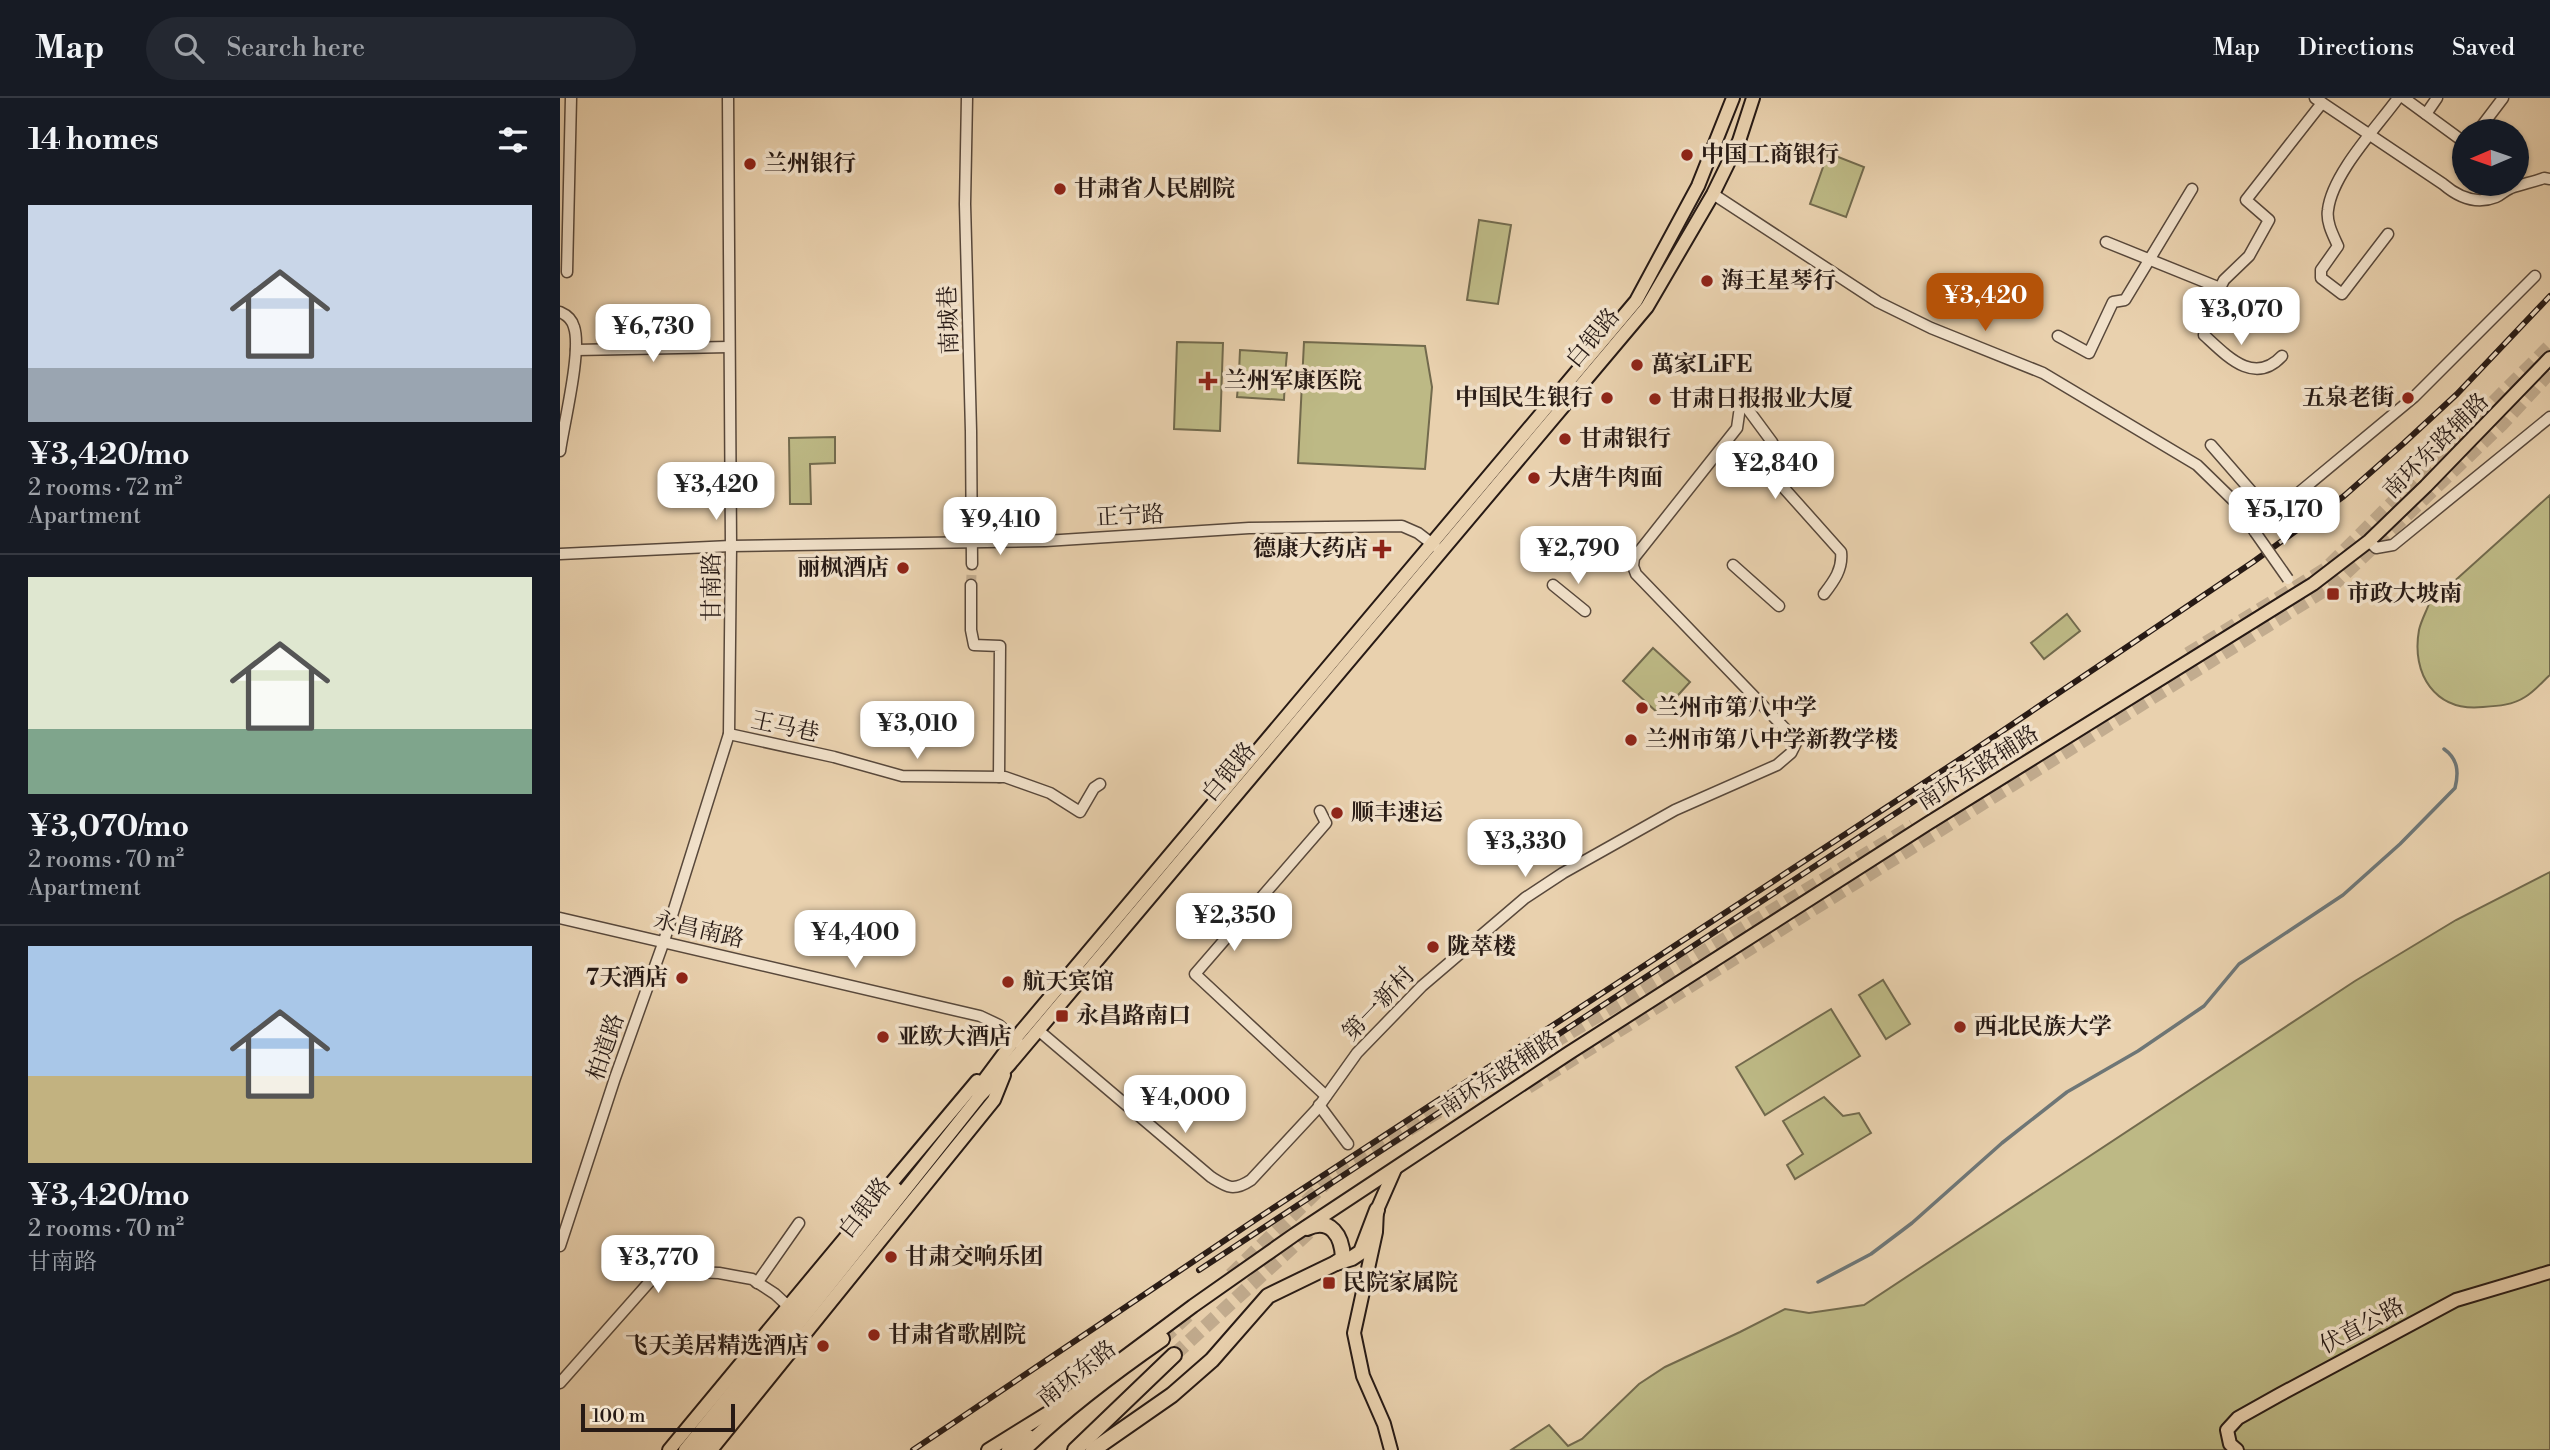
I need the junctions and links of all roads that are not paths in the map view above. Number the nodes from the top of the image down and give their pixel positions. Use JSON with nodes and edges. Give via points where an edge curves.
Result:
{"nodes":[{"id":1,"x":571,"y":98,"type":"edge"},
{"id":2,"x":728,"y":98,"type":"edge"},
{"id":3,"x":967,"y":98,"type":"edge"},
{"id":4,"x":1733,"y":98,"type":"edge"},
{"id":5,"x":1752,"y":98,"type":"edge"},
{"id":6,"x":2398,"y":98,"type":"edge"},
{"id":7,"x":2404,"y":98,"type":"edge"},
{"id":8,"x":2437,"y":98,"type":"edge"},
{"id":9,"x":2503,"y":98,"type":"edge"},
{"id":10,"x":2319,"y":100,"type":"edge"},
{"id":11,"x":2426,"y":114,"type":"junction"},
{"id":12,"x":2487,"y":119,"type":"edge"},
{"id":13,"x":2452,"y":133,"type":"edge"},
{"id":14,"x":2371,"y":136,"type":"junction"},
{"id":15,"x":2550,"y":179,"type":"edge"},
{"id":16,"x":2192,"y":189,"type":"dead end"},
{"id":17,"x":1713,"y":194,"type":"junction"},
{"id":18,"x":2388,"y":234,"type":"dead end"},
{"id":19,"x":2106,"y":242,"type":"dead end"},
{"id":20,"x":2149,"y":258,"type":"junction"},
{"id":21,"x":567,"y":272,"type":"dead end"},
{"id":22,"x":2535,"y":276,"type":"dead end"},
{"id":23,"x":2220,"y":288,"type":"junction"},
{"id":24,"x":560,"y":312,"type":"edge"},
{"id":25,"x":2059,"y":336,"type":"dead end"},
{"id":26,"x":729,"y":347,"type":"junction"},
{"id":27,"x":576,"y":350,"type":"junction"},
{"id":28,"x":2282,"y":356,"type":"dead end"},
{"id":29,"x":2549,"y":359,"type":"edge"},
{"id":30,"x":564,"y":395,"type":"edge"},
{"id":31,"x":2550,"y":417,"type":"edge"},
{"id":32,"x":2211,"y":445,"type":"dead end"},
{"id":33,"x":560,"y":451,"type":"edge"},
{"id":34,"x":2369,"y":541,"type":"junction"},
{"id":35,"x":972,"y":542,"type":"junction"},
{"id":36,"x":731,"y":546,"type":"junction"},
{"id":37,"x":1438,"y":548,"type":"junction"},
{"id":38,"x":560,"y":554,"type":"edge"},
{"id":39,"x":971,"y":564,"type":"tunnel mouth"},
{"id":40,"x":1733,"y":565,"type":"dead end"},
{"id":41,"x":971,"y":585,"type":"tunnel mouth"},
{"id":42,"x":1553,"y":585,"type":"dead end"},
{"id":43,"x":2297,"y":593,"type":"junction"},
{"id":44,"x":1824,"y":594,"type":"dead end"},
{"id":45,"x":1779,"y":606,"type":"dead end"},
{"id":46,"x":1585,"y":611,"type":"dead end"},
{"id":47,"x":729,"y":734,"type":"junction"},
{"id":48,"x":999,"y":777,"type":"junction"},
{"id":49,"x":1100,"y":784,"type":"dead end"},
{"id":50,"x":1320,"y":811,"type":"dead end"},
{"id":51,"x":560,"y":918,"type":"edge"},
{"id":52,"x":664,"y":941,"type":"junction"},
{"id":53,"x":1038,"y":1030,"type":"junction"},
{"id":54,"x":1019,"y":1043,"type":"junction"},
{"id":55,"x":1004,"y":1062,"type":"junction"},
{"id":56,"x":976,"y":1096,"type":"junction"},
{"id":57,"x":1323,"y":1101,"type":"junction"},
{"id":58,"x":1348,"y":1144,"type":"dead end"},
{"id":59,"x":1395,"y":1168,"type":"junction"},
{"id":60,"x":1377,"y":1210,"type":"junction"},
{"id":61,"x":799,"y":1223,"type":"dead end"},
{"id":62,"x":1307,"y":1228,"type":"junction"},
{"id":63,"x":561,"y":1240,"type":"edge"},
{"id":64,"x":1336,"y":1263,"type":"junction"},
{"id":65,"x":2550,"y":1272,"type":"edge"},
{"id":66,"x":757,"y":1283,"type":"junction"},
{"id":67,"x":788,"y":1306,"type":"junction"},
{"id":68,"x":1162,"y":1339,"type":"tunnel mouth"},
{"id":69,"x":1174,"y":1355,"type":"tunnel mouth"},
{"id":70,"x":560,"y":1384,"type":"edge"},
{"id":71,"x":1056,"y":1418,"type":"junction"},
{"id":72,"x":1006,"y":1445,"type":"edge"},
{"id":73,"x":669,"y":1450,"type":"edge"},
{"id":74,"x":685,"y":1450,"type":"edge"},
{"id":75,"x":698,"y":1450,"type":"edge"},
{"id":76,"x":711,"y":1450,"type":"edge"},
{"id":77,"x":978,"y":1450,"type":"edge"},
{"id":78,"x":988,"y":1450,"type":"edge"},
{"id":79,"x":1023,"y":1450,"type":"edge"},
{"id":80,"x":1075,"y":1450,"type":"edge"},
{"id":81,"x":1093,"y":1450,"type":"edge"},
{"id":82,"x":1391,"y":1450,"type":"edge"},
{"id":83,"x":2237,"y":1450,"type":"edge"}],
"edges":[{"from":1,"to":21,"type":"street"},
{"from":2,"to":26,"type":"street","name":"甘南路"},
{"from":3,"to":35,"type":"street","name":"南城巷"},
{"from":4,"to":37,"type":"main road","name":"白银路","via":[[1698,186],[1636,301]]},
{"from":5,"to":17,"type":"main road","name":"白银路","via":[[1739,141]]},
{"from":6,"to":14,"type":"street"},
{"from":7,"to":11,"type":"street"},
{"from":8,"to":11,"type":"street"},
{"from":9,"to":12,"type":"street"},
{"from":10,"to":14,"type":"street"},
{"from":10,"to":23,"type":"street","via":[[2246,200],[2269,220],[2249,256]]},
{"from":11,"to":13,"type":"street"},
{"from":14,"to":15,"type":"street","via":[[2467,199],[2482,201]]},
{"from":14,"to":18,"type":"street","via":[[2341,173],[2328,209],[2338,246],[2321,270],[2321,278],[2342,294]]},
{"from":16,"to":20,"type":"street"},
{"from":17,"to":37,"type":"main road","name":"白银路","via":[[1647,307]]},
{"from":17,"to":43,"type":"street","bridge":true,"via":[[1878,302],[2043,373],[2197,466],[2235,502]]},
{"from":19,"to":20,"type":"street"},
{"from":20,"to":23,"type":"street"},
{"from":20,"to":25,"type":"street","via":[[2125,300],[2113,302],[2089,353]]},
{"from":22,"to":32,"type":"street","via":[[2414,397],[2272,515]]},
{"from":23,"to":28,"type":"street","via":[[2204,335],[2245,367],[2273,366]]},
{"from":24,"to":27,"type":"street","via":[[575,327]]},
{"from":26,"to":27,"type":"street"},
{"from":26,"to":36,"type":"street","name":"甘南路"},
{"from":27,"to":30,"type":"street"},
{"from":29,"to":34,"type":"main road","name":"南环东路辅路"},
{"from":30,"to":33,"type":"street"},
{"from":31,"to":34,"type":"street","via":[[2393,545],[2376,548]]},
{"from":34,"to":43,"type":"main road","name":"南环东路辅路"},
{"from":35,"to":36,"type":"street","name":"正宁路"},
{"from":35,"to":37,"type":"street","name":"正宁路","via":[[1249,528],[1402,526]]},
{"from":35,"to":39,"type":"street","name":"南城巷"},
{"from":36,"to":38,"type":"street","name":"正宁路"},
{"from":36,"to":47,"type":"street","name":"甘南路"},
{"from":37,"to":53,"type":"main road","name":"白银路"},
{"from":37,"to":54,"type":"main road","name":"白银路"},
{"from":40,"to":45,"type":"street"},
{"from":41,"to":48,"type":"street","via":[[974,645],[1000,646]]},
{"from":42,"to":46,"type":"street"},
{"from":43,"to":59,"type":"main road","name":"南环东路辅路","via":[[1598,1034]]},
{"from":44,"to":57,"type":"street","name":"第一新村","via":[[1835,580],[1841,552],[1775,478],[1778,455],[1741,400],[1737,428],[1634,558],[1633,566],[1797,741],[1791,753],[1777,765],[1675,810],[1525,898],[1422,986],[1357,1053]]},
{"from":47,"to":48,"type":"street","name":"王马巷","via":[[902,776]]},
{"from":47,"to":52,"type":"street","name":"甘南路"},
{"from":48,"to":49,"type":"street","name":"王马巷","via":[[1050,793],[1080,812]]},
{"from":50,"to":57,"type":"street","via":[[1326,823],[1195,974]]},
{"from":51,"to":52,"type":"street","name":"永昌南路"},
{"from":52,"to":54,"type":"street","name":"永昌南路","via":[[980,1016]]},
{"from":52,"to":63,"type":"street","name":"柏道路"},
{"from":53,"to":54,"type":"main road","name":"白银路"},
{"from":53,"to":57,"type":"street","name":"第一新村","via":[[1227,1188],[1251,1180]]},
{"from":54,"to":55,"type":"main road","name":"白银路"},
{"from":55,"to":56,"type":"main road","name":"白银路"},
{"from":55,"to":67,"type":"main road","via":[[972,1087]]},
{"from":55,"to":76,"type":"main road","via":[[994,1100]]},
{"from":56,"to":74,"type":"main road","name":"白银路"},
{"from":56,"to":75,"type":"main road","name":"白银路"},
{"from":57,"to":58,"type":"street"},
{"from":59,"to":60,"type":"main road"},
{"from":59,"to":62,"type":"main road","name":"南环东路辅路"},
{"from":60,"to":64,"type":"highway","via":[[1361,1252]]},
{"from":60,"to":82,"type":"main road","via":[[1354,1332],[1363,1376]]},
{"from":61,"to":66,"type":"street"},
{"from":62,"to":64,"type":"highway","via":[[1317,1223],[1337,1233],[1343,1258]]},
{"from":62,"to":72,"type":"main road","name":"南环东路辅路"},
{"from":64,"to":81,"type":"highway","via":[[1268,1296],[1219,1352],[1172,1395]]},
{"from":65,"to":83,"type":"main road","name":"伏直公路","via":[[2456,1300],[2279,1395],[2227,1430],[2230,1444]]},
{"from":66,"to":67,"type":"street"},
{"from":66,"to":70,"type":"street","via":[[719,1273],[665,1271],[652,1279]]},
{"from":67,"to":73,"type":"main road"},
{"from":68,"to":71,"type":"highway","name":"南环东路"},
{"from":69,"to":80,"type":"highway"},
{"from":71,"to":72,"type":"highway"},
{"from":71,"to":79,"type":"highway","name":"南环东路"},
{"from":72,"to":77,"type":"main road","via":[[992,1442]]},
{"from":72,"to":78,"type":"main road"}]}
